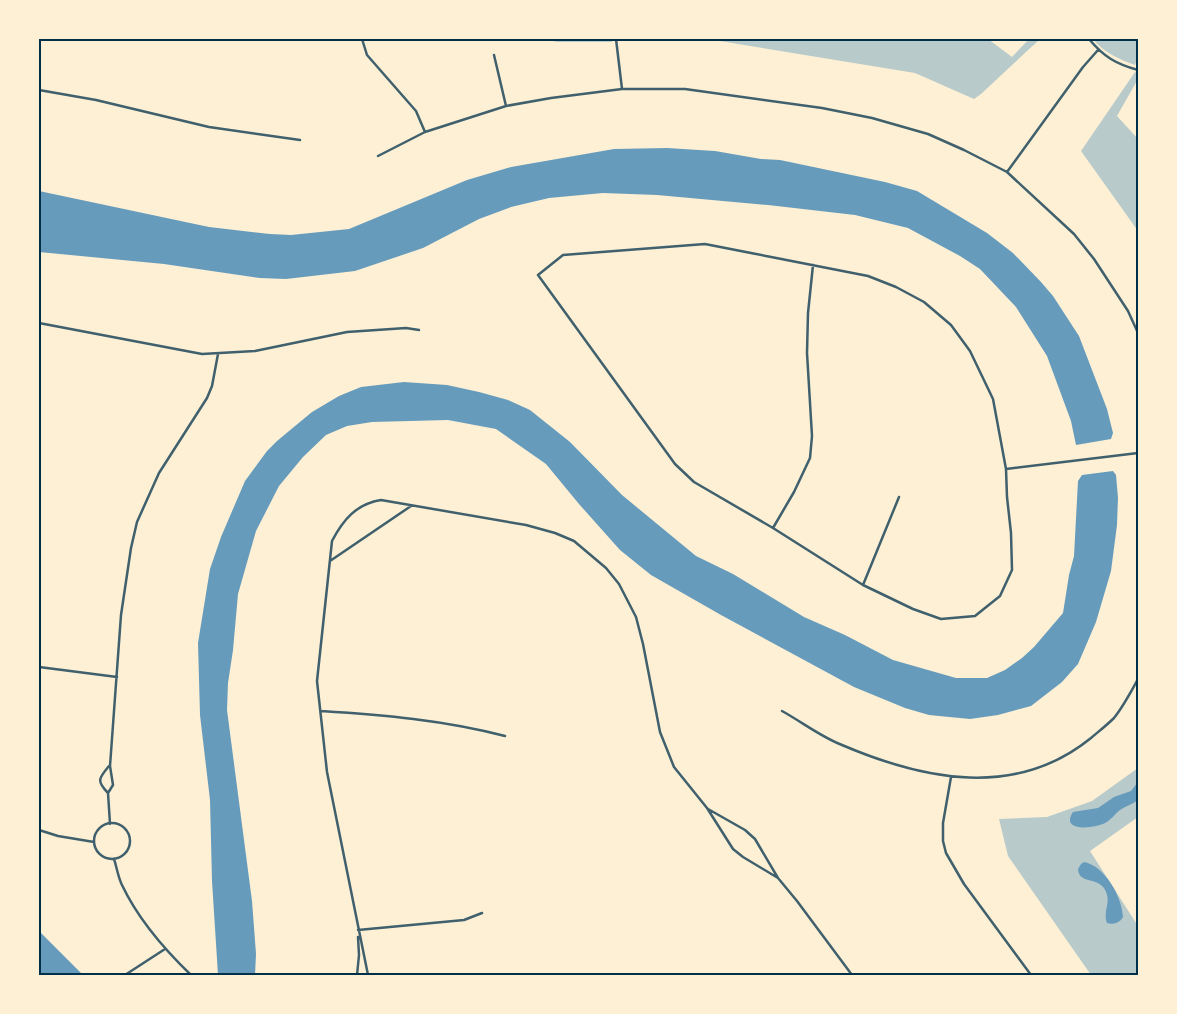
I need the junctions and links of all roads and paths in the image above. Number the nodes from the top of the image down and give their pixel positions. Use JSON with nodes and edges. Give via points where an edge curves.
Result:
{"nodes":[{"id":1,"x":362,"y":39,"type":"edge"},
{"id":2,"x":616,"y":39,"type":"edge"},
{"id":3,"x":1089,"y":39,"type":"edge"},
{"id":4,"x":1098,"y":50,"type":"junction"},
{"id":5,"x":494,"y":56,"type":"dead end"},
{"id":6,"x":1138,"y":70,"type":"edge"},
{"id":7,"x":622,"y":89,"type":"junction"},
{"id":8,"x":39,"y":90,"type":"edge"},
{"id":9,"x":506,"y":106,"type":"junction"},
{"id":10,"x":425,"y":132,"type":"junction"},
{"id":11,"x":300,"y":140,"type":"dead end"},
{"id":12,"x":378,"y":156,"type":"dead end"},
{"id":13,"x":1007,"y":172,"type":"junction"},
{"id":14,"x":813,"y":265,"type":"junction"},
{"id":15,"x":39,"y":324,"type":"edge"},
{"id":16,"x":419,"y":330,"type":"dead end"},
{"id":17,"x":1138,"y":333,"type":"edge"},
{"id":18,"x":218,"y":354,"type":"junction"},
{"id":19,"x":1138,"y":454,"type":"edge"},
{"id":20,"x":1006,"y":469,"type":"junction"},
{"id":21,"x":899,"y":497,"type":"dead end"},
{"id":22,"x":412,"y":505,"type":"junction"},
{"id":23,"x":773,"y":528,"type":"junction"},
{"id":24,"x":330,"y":561,"type":"junction"},
{"id":25,"x":863,"y":585,"type":"junction"},
{"id":26,"x":39,"y":667,"type":"edge"},
{"id":27,"x":117,"y":677,"type":"junction"},
{"id":28,"x":1138,"y":679,"type":"edge"},
{"id":29,"x":321,"y":711,"type":"junction"},
{"id":30,"x":782,"y":711,"type":"dead end"},
{"id":31,"x":505,"y":736,"type":"dead end"},
{"id":32,"x":110,"y":766,"type":"junction"},
{"id":33,"x":951,"y":777,"type":"junction"},
{"id":34,"x":108,"y":793,"type":"junction"},
{"id":35,"x":707,"y":808,"type":"junction"},
{"id":36,"x":110,"y":824,"type":"junction"},
{"id":37,"x":39,"y":830,"type":"edge"},
{"id":38,"x":94,"y":842,"type":"junction"},
{"id":39,"x":114,"y":859,"type":"junction"},
{"id":40,"x":778,"y":878,"type":"junction"},
{"id":41,"x":482,"y":913,"type":"dead end"},
{"id":42,"x":358,"y":930,"type":"junction"},
{"id":43,"x":165,"y":949,"type":"junction"},
{"id":44,"x":126,"y":975,"type":"edge"},
{"id":45,"x":191,"y":975,"type":"edge"},
{"id":46,"x":357,"y":975,"type":"edge"},
{"id":47,"x":368,"y":975,"type":"edge"},
{"id":48,"x":852,"y":975,"type":"edge"},
{"id":49,"x":1031,"y":975,"type":"edge"}],
"edges":[{"from":1,"to":10,"type":"street","via":[[367,55],[416,110]]},
{"from":2,"to":7,"type":"street"},
{"from":3,"to":4,"type":"street"},
{"from":4,"to":6,"type":"street","via":[[1118,64]]},
{"from":4,"to":13,"type":"street"},
{"from":5,"to":9,"type":"street"},
{"from":7,"to":9,"type":"street"},
{"from":7,"to":13,"type":"street","via":[[686,90],[872,118],[928,134]]},
{"from":8,"to":11,"type":"street","via":[[209,127]]},
{"from":9,"to":10,"type":"street"},
{"from":10,"to":12,"type":"street"},
{"from":13,"to":17,"type":"street","via":[[1074,234],[1128,311]]},
{"from":14,"to":20,"type":"street","via":[[868,276],[896,287],[924,302],[951,324],[970,351],[992,399]]},
{"from":14,"to":23,"type":"street","via":[[807,353],[812,436],[810,458]]},
{"from":14,"to":23,"type":"street","via":[[705,244],[563,255],[538,275],[675,464],[694,482]]},
{"from":15,"to":18,"type":"street","via":[[178,351]]},
{"from":16,"to":18,"type":"street","via":[[347,332],[255,351]]},
{"from":18,"to":27,"type":"street","via":[[207,398],[159,473],[137,522],[123,606]]},
{"from":19,"to":20,"type":"street"},
{"from":20,"to":25,"type":"street","via":[[1012,570],[1000,596],[976,616],[941,619]]},
{"from":21,"to":25,"type":"street"},
{"from":22,"to":24,"type":"street"},
{"from":22,"to":24,"type":"street","via":[[381,500],[359,506],[347,517],[332,541]]},
{"from":22,"to":35,"type":"street","via":[[555,533],[574,541],[606,568],[619,584],[636,617],[667,752],[678,774]]},
{"from":23,"to":25,"type":"street"},
{"from":24,"to":29,"type":"street","via":[[318,681]]},
{"from":26,"to":27,"type":"street"},
{"from":27,"to":32,"type":"street"},
{"from":28,"to":33,"type":"street","via":[[1113,718],[1058,760],[1004,777]]},
{"from":29,"to":31,"type":"street","via":[[420,719]]},
{"from":29,"to":42,"type":"street","via":[[327,772]]},
{"from":30,"to":33,"type":"street","via":[[840,745],[928,774]]},
{"from":32,"to":34,"type":"street","via":[[113,785]]},
{"from":32,"to":34,"type":"street","via":[[99,781]]},
{"from":33,"to":49,"type":"street","via":[[944,822],[946,853],[964,884]]},
{"from":34,"to":36,"type":"street"},
{"from":35,"to":40,"type":"street","via":[[734,848]]},
{"from":35,"to":40,"type":"street","via":[[745,830]]},
{"from":36,"to":38,"type":"street","via":[[100,828]]},
{"from":36,"to":39,"type":"street","via":[[121,826],[130,838],[126,853]]},
{"from":37,"to":38,"type":"street"},
{"from":38,"to":39,"type":"street","via":[[99,854]]},
{"from":39,"to":43,"type":"street","via":[[121,883],[145,924]]},
{"from":40,"to":48,"type":"street"},
{"from":41,"to":42,"type":"street","via":[[464,920]]},
{"from":42,"to":46,"type":"street"},
{"from":42,"to":47,"type":"street"},
{"from":43,"to":44,"type":"street"},
{"from":43,"to":45,"type":"street"}]}
